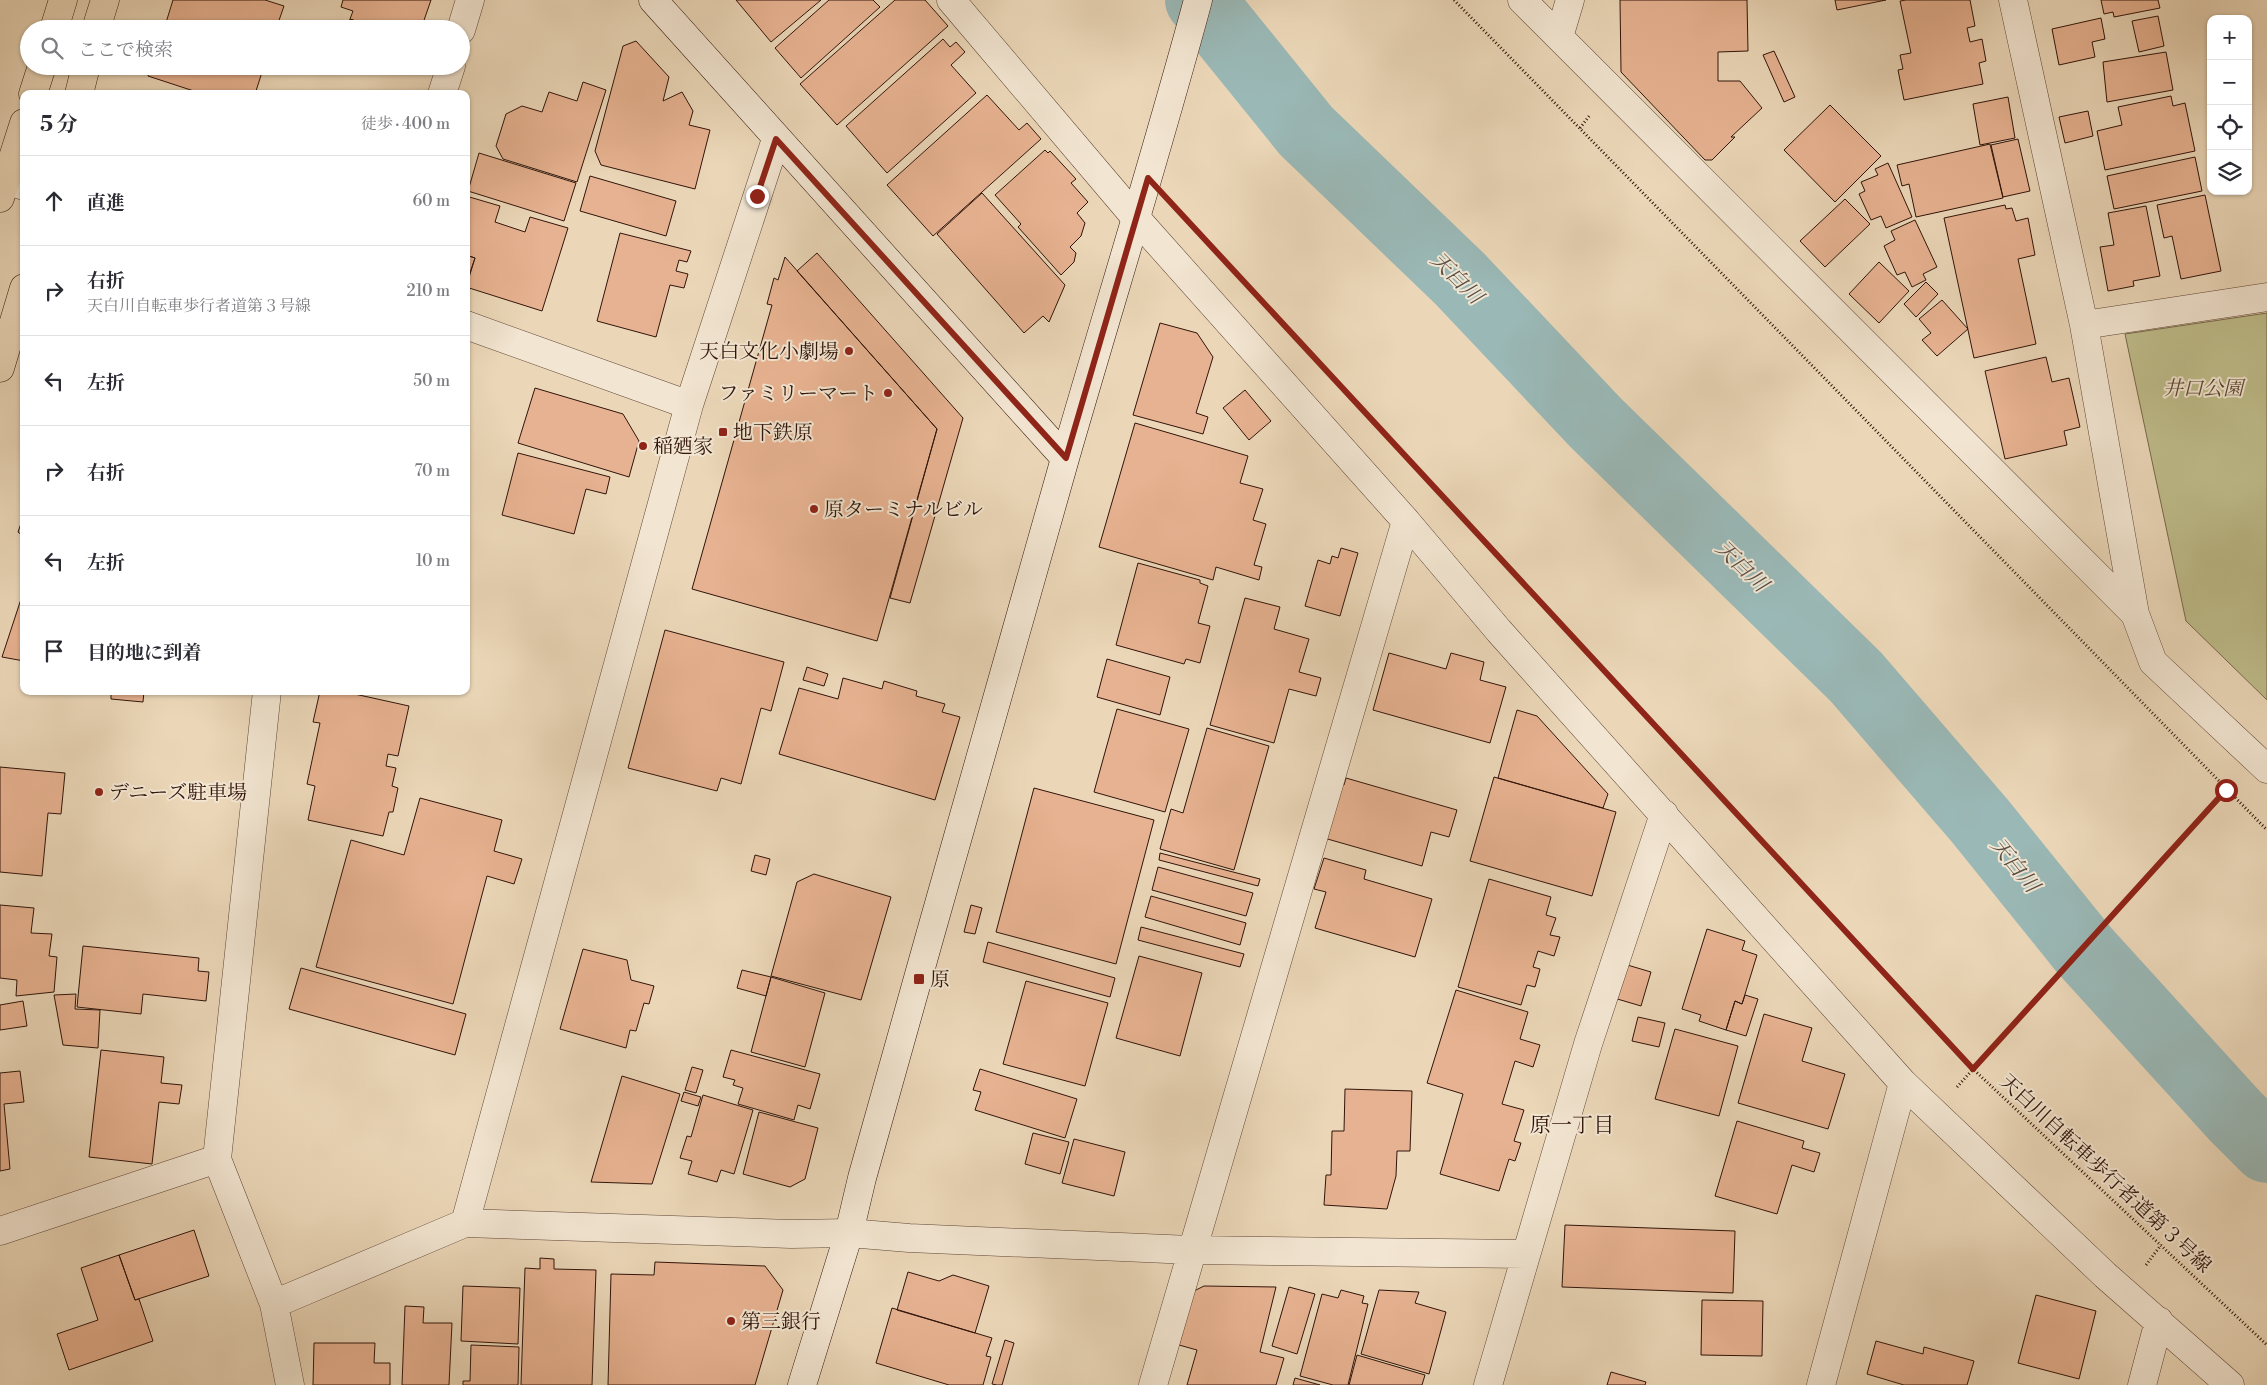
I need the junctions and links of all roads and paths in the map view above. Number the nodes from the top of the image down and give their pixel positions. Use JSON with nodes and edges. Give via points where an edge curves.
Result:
{"nodes":[{"id":1,"x":63,"y":0,"type":"edge"},
{"id":2,"x":105,"y":0,"type":"edge"},
{"id":3,"x":470,"y":0,"type":"edge"},
{"id":4,"x":653,"y":0,"type":"edge"},
{"id":5,"x":951,"y":0,"type":"edge"},
{"id":6,"x":1198,"y":0,"type":"edge"},
{"id":7,"x":1454,"y":0,"type":"edge"},
{"id":8,"x":1522,"y":0,"type":"edge"},
{"id":9,"x":1570,"y":0,"type":"edge"},
{"id":10,"x":2014,"y":0,"type":"edge"},
{"id":11,"x":57,"y":20,"type":"edge"},
{"id":12,"x":99,"y":20,"type":"edge"},
{"id":13,"x":464,"y":20,"type":"edge"},
{"id":14,"x":1559,"y":37,"type":"junction"},
{"id":15,"x":39,"y":75,"type":"edge"},
{"id":16,"x":84,"y":75,"type":"edge"},
{"id":17,"x":447,"y":75,"type":"edge"},
{"id":18,"x":34,"y":90,"type":"edge"},
{"id":19,"x":80,"y":90,"type":"edge"},
{"id":20,"x":443,"y":90,"type":"edge"},
{"id":21,"x":20,"y":138,"type":"edge"},
{"id":22,"x":776,"y":139,"type":"junction"},
{"id":23,"x":7,"y":186,"type":"edge"},
{"id":24,"x":1135,"y":217,"type":"junction"},
{"id":25,"x":1208,"y":243,"type":"dead end"},
{"id":26,"x":2267,"y":297,"type":"edge"},
{"id":27,"x":20,"y":301,"type":"edge"},
{"id":28,"x":2084,"y":325,"type":"junction"},
{"id":29,"x":470,"y":326,"type":"edge"},
{"id":30,"x":0,"y":368,"type":"edge"},
{"id":31,"x":689,"y":405,"type":"junction"},
{"id":32,"x":1066,"y":458,"type":"junction"},
{"id":33,"x":1406,"y":521,"type":"junction"},
{"id":34,"x":2134,"y":614,"type":"junction"},
{"id":35,"x":267,"y":695,"type":"edge"},
{"id":36,"x":2267,"y":768,"type":"edge"},
{"id":37,"x":2226,"y":790,"type":"junction"},
{"id":38,"x":1664,"y":814,"type":"junction"},
{"id":39,"x":2267,"y":830,"type":"edge"},
{"id":40,"x":1973,"y":1069,"type":"junction"},
{"id":41,"x":1902,"y":1083,"type":"junction"},
{"id":42,"x":217,"y":1159,"type":"junction"},
{"id":43,"x":465,"y":1223,"type":"junction"},
{"id":44,"x":0,"y":1231,"type":"edge"},
{"id":45,"x":849,"y":1233,"type":"junction"},
{"id":46,"x":1191,"y":1250,"type":"junction"},
{"id":47,"x":1526,"y":1254,"type":"junction"},
{"id":48,"x":274,"y":1304,"type":"junction"},
{"id":49,"x":2159,"y":1322,"type":"junction"},
{"id":50,"x":2267,"y":1345,"type":"edge"},
{"id":51,"x":290,"y":1385,"type":"edge"},
{"id":52,"x":802,"y":1385,"type":"edge"},
{"id":53,"x":1153,"y":1385,"type":"edge"},
{"id":54,"x":1488,"y":1385,"type":"edge"},
{"id":55,"x":1821,"y":1385,"type":"edge"},
{"id":56,"x":2142,"y":1385,"type":"edge"},
{"id":57,"x":2230,"y":1385,"type":"edge"}],
"edges":[{"from":1,"to":11,"type":"main road"},
{"from":2,"to":12,"type":"main road"},
{"from":3,"to":13,"type":"street"},
{"from":4,"to":22,"type":"street"},
{"from":5,"to":24,"type":"street"},
{"from":6,"to":24,"type":"street","via":[[1154,163]]},
{"from":7,"to":37,"type":"path"},
{"from":8,"to":14,"type":"street"},
{"from":9,"to":14,"type":"street"},
{"from":10,"to":28,"type":"street"},
{"from":14,"to":34,"type":"street"},
{"from":15,"to":18,"type":"main road"},
{"from":16,"to":19,"type":"main road"},
{"from":17,"to":20,"type":"street"},
{"from":21,"to":23,"type":"main road"},
{"from":22,"to":31,"type":"street"},
{"from":22,"to":32,"type":"street"},
{"from":24,"to":32,"type":"street"},
{"from":24,"to":33,"type":"street"},
{"from":25,"to":40,"type":"path","name":"天白川自転車歩行者道第３号線"},
{"from":26,"to":28,"type":"street"},
{"from":27,"to":30,"type":"main road"},
{"from":28,"to":34,"type":"street"},
{"from":29,"to":31,"type":"street"},
{"from":31,"to":43,"type":"street"},
{"from":32,"to":45,"type":"street"},
{"from":33,"to":38,"type":"street","via":[[1499,631]]},
{"from":33,"to":46,"type":"street"},
{"from":34,"to":36,"type":"street","via":[[2153,662]]},
{"from":35,"to":42,"type":"street"},
{"from":37,"to":39,"type":"path"},
{"from":37,"to":40,"type":"path"},
{"from":38,"to":41,"type":"street"},
{"from":38,"to":47,"type":"street","via":[[1588,1044]]},
{"from":40,"to":50,"type":"path","name":"天白川自転車歩行者道第３号線"},
{"from":41,"to":49,"type":"street"},
{"from":41,"to":55,"type":"street"},
{"from":42,"to":44,"type":"street"},
{"from":42,"to":48,"type":"street"},
{"from":43,"to":45,"type":"street","via":[[791,1234]]},
{"from":43,"to":48,"type":"street"},
{"from":45,"to":46,"type":"street"},
{"from":45,"to":52,"type":"street"},
{"from":46,"to":47,"type":"street"},
{"from":46,"to":53,"type":"street"},
{"from":47,"to":54,"type":"street"},
{"from":48,"to":51,"type":"street"},
{"from":49,"to":56,"type":"street"},
{"from":49,"to":57,"type":"street"}]}
